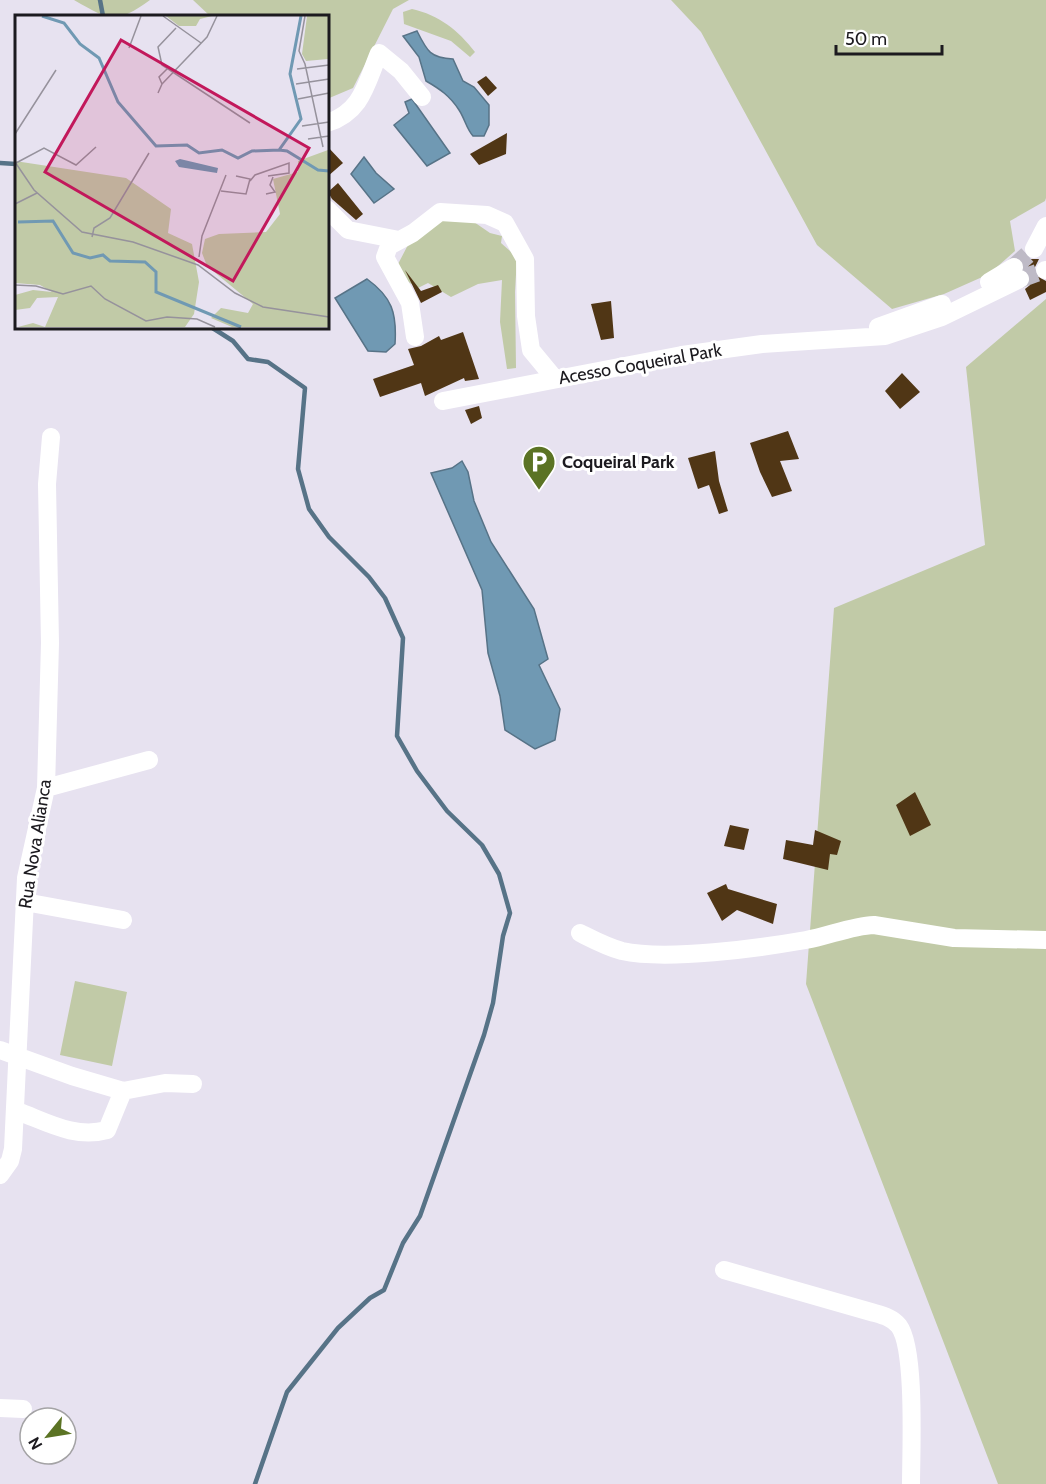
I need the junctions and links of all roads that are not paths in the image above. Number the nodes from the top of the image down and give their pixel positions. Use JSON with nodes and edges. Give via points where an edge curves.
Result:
{"nodes":[{"id":1,"x":422,"y":97,"type":"dead end"},
{"id":2,"x":328,"y":123,"type":"edge"},
{"id":3,"x":328,"y":210,"type":"edge"},
{"id":4,"x":1046,"y":226,"type":"edge"},
{"id":5,"x":399,"y":240,"type":"junction"},
{"id":6,"x":1034,"y":249,"type":"tunnel mouth"},
{"id":7,"x":1017,"y":273,"type":"tunnel mouth"},
{"id":8,"x":415,"y":336,"type":"dead end"},
{"id":9,"x":555,"y":379,"type":"junction"},
{"id":10,"x":443,"y":401,"type":"dead end"},
{"id":11,"x":51,"y":437,"type":"dead end"},
{"id":12,"x":149,"y":760,"type":"dead end"},
{"id":13,"x":46,"y":788,"type":"junction"},
{"id":14,"x":25,"y":902,"type":"junction"},
{"id":15,"x":123,"y":920,"type":"dead end"},
{"id":16,"x":580,"y":933,"type":"dead end"},
{"id":17,"x":1046,"y":940,"type":"edge"},
{"id":18,"x":8,"y":1052,"type":"edge"},
{"id":19,"x":193,"y":1084,"type":"dead end"},
{"id":20,"x":123,"y":1091,"type":"junction"},
{"id":21,"x":17,"y":1111,"type":"junction"},
{"id":22,"x":0,"y":1175,"type":"edge"},
{"id":23,"x":724,"y":1270,"type":"dead end"},
{"id":24,"x":0,"y":1408,"type":"edge"},
{"id":25,"x":18,"y":1409,"type":"edge"},
{"id":26,"x":911,"y":1484,"type":"edge"}],
"edges":[{"from":1,"to":2,"type":"street","via":[[401,71],[379,53],[352,111]]},
{"from":3,"to":5,"type":"street","via":[[348,230]]},
{"from":4,"to":6,"type":"street"},
{"from":5,"to":8,"type":"street","via":[[389,246],[385,257],[410,303]]},
{"from":5,"to":9,"type":"street","via":[[440,212],[487,215],[505,223],[525,259],[531,350]]},
{"from":7,"to":9,"type":"street","name":"Acesso Coqueiral Park","via":[[913,329],[885,336],[762,344]]},
{"from":9,"to":10,"type":"street","name":"Acesso Coqueiral Park"},
{"from":11,"to":13,"type":"street","name":"Rua Nova Alianca","via":[[47,484],[50,643]]},
{"from":12,"to":13,"type":"street"},
{"from":13,"to":14,"type":"street","name":"Rua Nova Alianca","via":[[26,878]]},
{"from":14,"to":15,"type":"street"},
{"from":14,"to":18,"type":"street","name":"Rua Nova Alianca"},
{"from":16,"to":17,"type":"street","via":[[624,951],[657,953],[776,944],[874,925],[954,938]]},
{"from":18,"to":20,"type":"street"},
{"from":18,"to":21,"type":"street","name":"Rua Nova Alianca"},
{"from":19,"to":20,"type":"street","via":[[165,1083]]},
{"from":20,"to":21,"type":"street","via":[[107,1130],[90,1135]]},
{"from":21,"to":22,"type":"street","name":"Rua Nova Alianca","via":[[10,1161]]},
{"from":23,"to":26,"type":"street","via":[[871,1311],[899,1326],[905,1339],[909,1375]]},
{"from":24,"to":25,"type":"street"}]}
